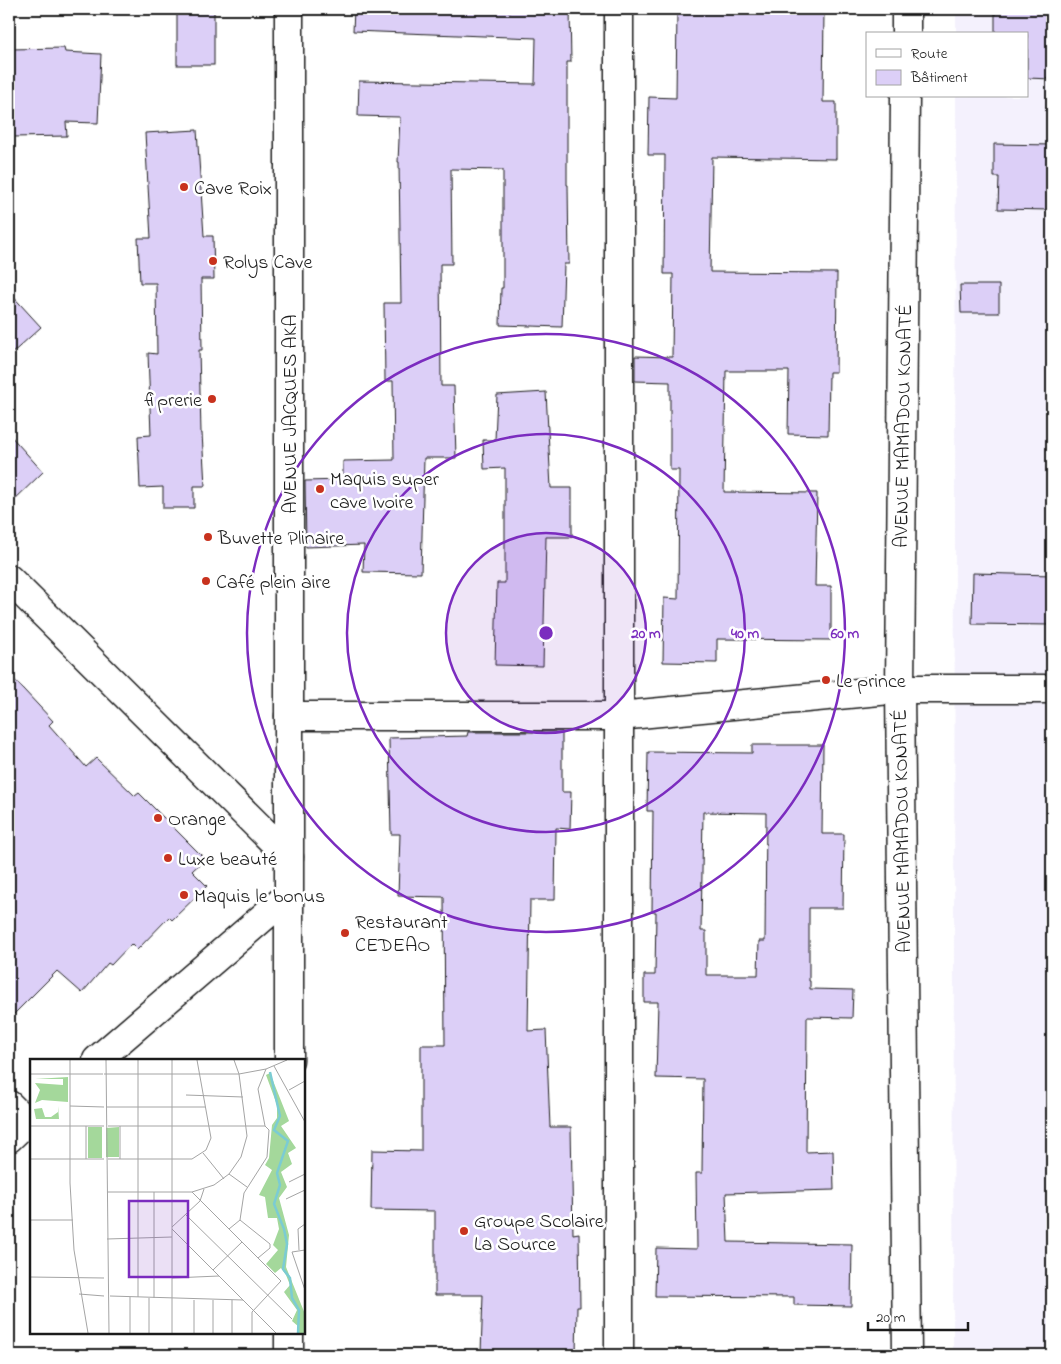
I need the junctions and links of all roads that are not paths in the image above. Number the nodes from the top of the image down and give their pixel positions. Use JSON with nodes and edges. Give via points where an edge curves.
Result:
{"nodes":[{"id":1,"x":289,"y":9,"type":"edge"},
{"id":2,"x":619,"y":9,"type":"edge"},
{"id":3,"x":906,"y":9,"type":"edge"},
{"id":4,"x":906,"y":32,"type":"edge"},
{"id":5,"x":905,"y":98,"type":"edge"},
{"id":6,"x":9,"y":579,"type":"edge"},
{"id":7,"x":900,"y":689,"type":"junction"},
{"id":8,"x":1052,"y":689,"type":"edge"},
{"id":9,"x":289,"y":716,"type":"junction"},
{"id":10,"x":619,"y":716,"type":"junction"},
{"id":11,"x":289,"y":857,"type":"junction"},
{"id":12,"x":289,"y":895,"type":"junction"},
{"id":13,"x":98,"y":1059,"type":"edge"},
{"id":14,"x":289,"y":1059,"type":"edge"},
{"id":15,"x":289,"y":1334,"type":"edge"},
{"id":16,"x":289,"y":1355,"type":"edge"},
{"id":17,"x":619,"y":1355,"type":"edge"},
{"id":18,"x":907,"y":1355,"type":"edge"}],
"edges":[{"from":1,"to":9,"type":"street","name":"AVENUE JACQUES AKA"},
{"from":2,"to":10,"type":"street"},
{"from":3,"to":4,"type":"street"},
{"from":5,"to":7,"type":"street","name":"AVENUE MAMADOU KONATÉ"},
{"from":6,"to":11,"type":"street"},
{"from":7,"to":8,"type":"street"},
{"from":7,"to":10,"type":"street"},
{"from":7,"to":18,"type":"street","name":"AVENUE MAMADOU KONATÉ"},
{"from":9,"to":10,"type":"street"},
{"from":9,"to":11,"type":"street","name":"AVENUE JACQUES AKA"},
{"from":10,"to":17,"type":"street"},
{"from":11,"to":12,"type":"street","name":"AVENUE JACQUES AKA"},
{"from":12,"to":13,"type":"street"},
{"from":12,"to":14,"type":"street","name":"AVENUE JACQUES AKA"},
{"from":15,"to":16,"type":"street"}]}
